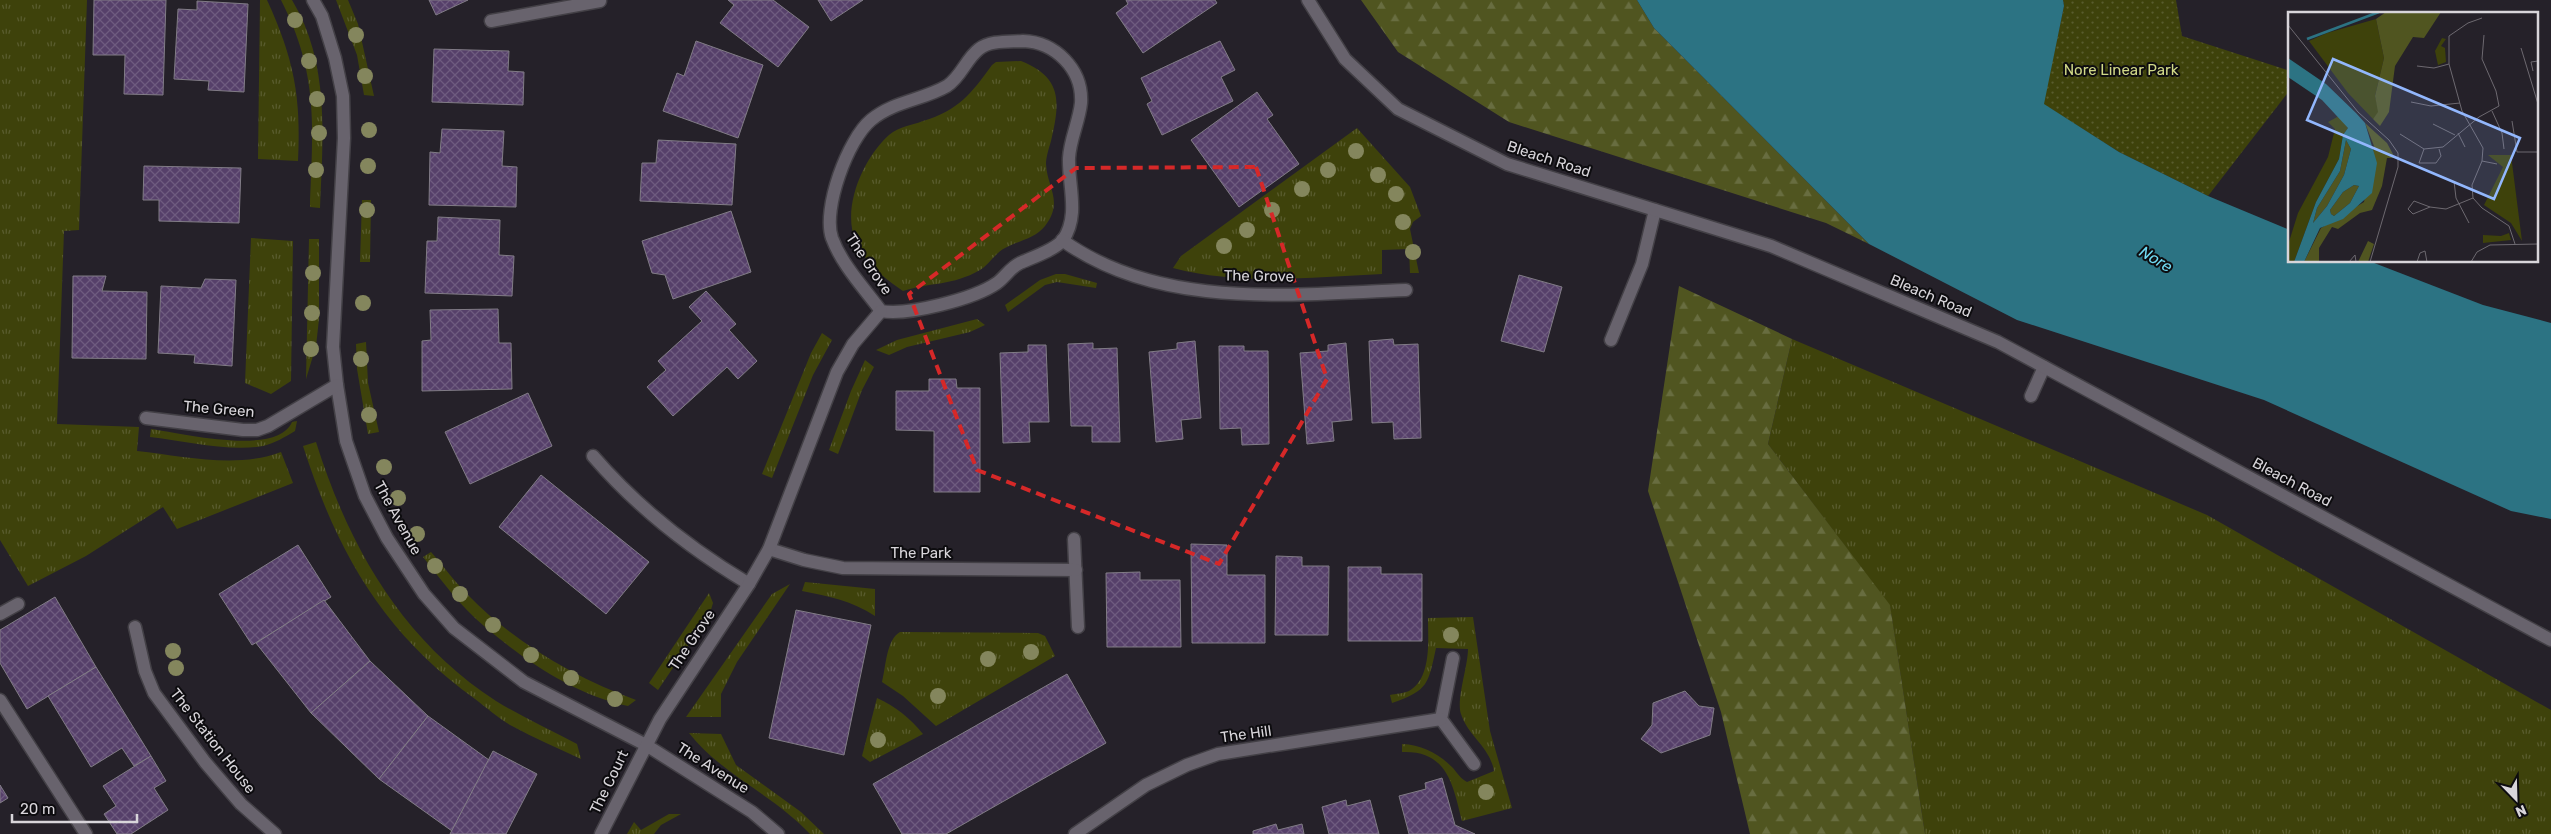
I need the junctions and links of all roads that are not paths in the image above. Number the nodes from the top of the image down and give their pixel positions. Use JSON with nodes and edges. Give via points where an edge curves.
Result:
{"nodes":[{"id":1,"x":313,"y":0,"type":"edge"},
{"id":2,"x":1308,"y":0,"type":"edge"},
{"id":3,"x":600,"y":1,"type":"edge"},
{"id":4,"x":548,"y":5,"type":"edge"},
{"id":5,"x":491,"y":21,"type":"dead end"},
{"id":6,"x":1655,"y":210,"type":"junction"},
{"id":7,"x":1062,"y":240,"type":"junction"},
{"id":8,"x":1406,"y":290,"type":"dead end"},
{"id":9,"x":881,"y":311,"type":"junction"},
{"id":10,"x":1611,"y":340,"type":"dead end"},
{"id":11,"x":2044,"y":367,"type":"junction"},
{"id":12,"x":337,"y":384,"type":"junction"},
{"id":13,"x":2031,"y":396,"type":"dead end"},
{"id":14,"x":146,"y":418,"type":"dead end"},
{"id":15,"x":593,"y":456,"type":"dead end"},
{"id":16,"x":1074,"y":539,"type":"dead end"},
{"id":17,"x":769,"y":548,"type":"junction"},
{"id":18,"x":1076,"y":570,"type":"junction"},
{"id":19,"x":749,"y":584,"type":"junction"},
{"id":20,"x":18,"y":604,"type":"dead end"},
{"id":21,"x":0,"y":614,"type":"edge"},
{"id":22,"x":1078,"y":626,"type":"dead end"},
{"id":23,"x":135,"y":627,"type":"dead end"},
{"id":24,"x":2551,"y":640,"type":"edge"},
{"id":25,"x":1453,"y":658,"type":"dead end"},
{"id":26,"x":0,"y":700,"type":"edge"},
{"id":27,"x":1441,"y":719,"type":"junction"},
{"id":28,"x":646,"y":745,"type":"junction"},
{"id":29,"x":1474,"y":764,"type":"dead end"},
{"id":30,"x":86,"y":834,"type":"edge"},
{"id":31,"x":276,"y":834,"type":"edge"},
{"id":32,"x":601,"y":834,"type":"edge"},
{"id":33,"x":778,"y":834,"type":"edge"},
{"id":34,"x":1075,"y":834,"type":"edge"}],
"edges":[{"from":1,"to":12,"type":"street","name":"The Avenue","via":[[322,16],[343,96],[344,138],[333,347]]},
{"from":2,"to":6,"type":"street","name":"Bleach Road","via":[[1345,59],[1398,109],[1507,164]]},
{"from":3,"to":4,"type":"street"},
{"from":4,"to":5,"type":"street"},
{"from":6,"to":10,"type":"street","via":[[1642,264]]},
{"from":6,"to":11,"type":"street","name":"Bleach Road","via":[[1771,246],[1998,342]]},
{"from":7,"to":8,"type":"street","name":"The Grove","via":[[1080,253],[1132,276],[1195,290],[1254,296]]},
{"from":7,"to":9,"type":"street","name":"The Grove","via":[[1040,255],[1017,264],[997,283],[977,293],[947,304],[893,313]]},
{"from":7,"to":9,"type":"street","name":"The Grove","via":[[1073,209],[1069,151],[1081,100],[1078,81],[1054,48],[1038,42],[996,43],[980,48],[949,85],[928,96],[892,106],[870,120],[844,159],[834,196],[831,237],[842,258]]},
{"from":9,"to":17,"type":"street","name":"The Grove","via":[[854,344],[837,372]]},
{"from":11,"to":13,"type":"street"},
{"from":11,"to":24,"type":"street","name":"Bleach Road"},
{"from":12,"to":14,"type":"street","name":"The Green","via":[[257,430]]},
{"from":12,"to":28,"type":"street","name":"The Avenue","via":[[346,441],[365,496],[387,538],[424,594],[454,628],[524,682]]},
{"from":15,"to":19,"type":"street","via":[[614,480],[686,541]]},
{"from":16,"to":18,"type":"street"},
{"from":17,"to":18,"type":"street","name":"The Park","via":[[843,568]]},
{"from":17,"to":19,"type":"street","name":"The Grove"},
{"from":18,"to":22,"type":"street"},
{"from":19,"to":28,"type":"street","name":"The Grove","via":[[664,711]]},
{"from":20,"to":21,"type":"street"},
{"from":23,"to":31,"type":"street","name":"The Station House","via":[[145,671],[154,693],[241,804]]},
{"from":25,"to":27,"type":"street"},
{"from":26,"to":30,"type":"street"},
{"from":27,"to":29,"type":"street"},
{"from":27,"to":34,"type":"street","name":"The Hill","via":[[1218,754],[1146,785]]},
{"from":28,"to":32,"type":"street","name":"The Court"},
{"from":28,"to":33,"type":"street","name":"The Avenue","via":[[752,812]]}]}
